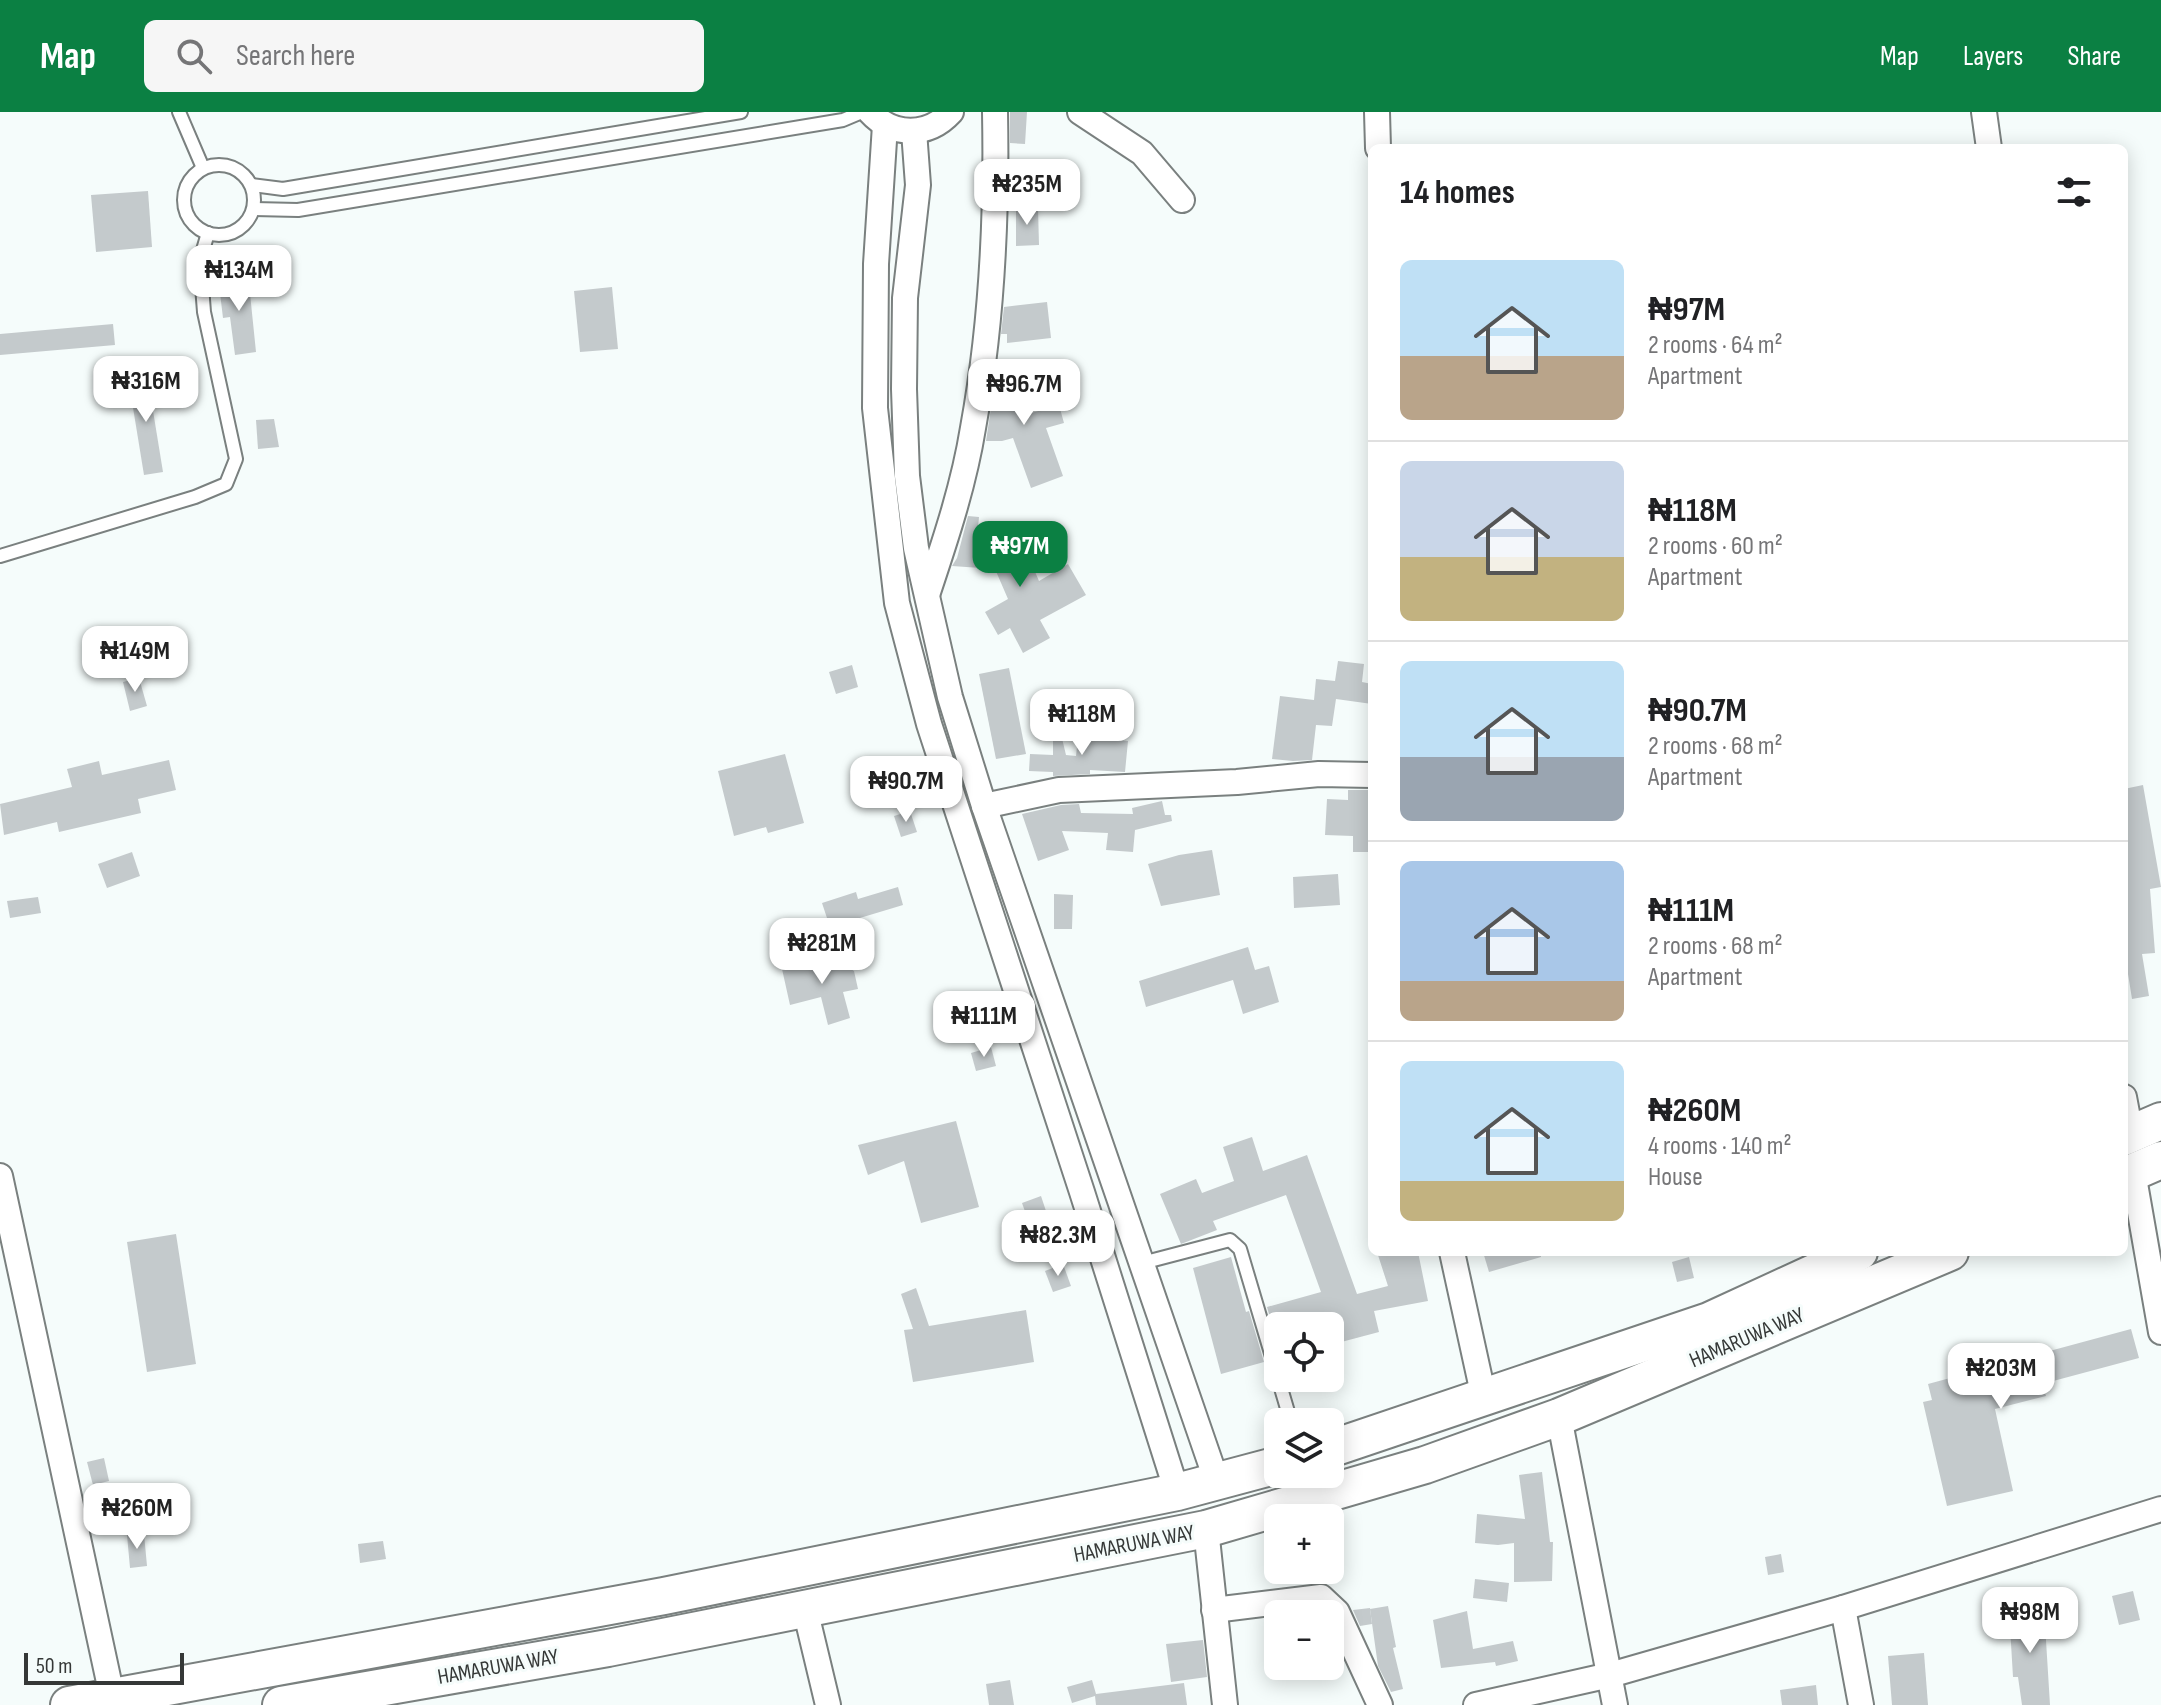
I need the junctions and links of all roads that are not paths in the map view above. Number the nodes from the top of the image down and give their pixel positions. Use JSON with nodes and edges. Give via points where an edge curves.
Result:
{"nodes":[{"id":1,"x":179,"y":112,"type":"edge"},
{"id":2,"x":741,"y":112,"type":"edge"},
{"id":3,"x":862,"y":112,"type":"edge"},
{"id":4,"x":951,"y":112,"type":"edge"},
{"id":5,"x":995,"y":112,"type":"edge"},
{"id":6,"x":1080,"y":112,"type":"edge"},
{"id":7,"x":1377,"y":112,"type":"edge"},
{"id":8,"x":1984,"y":112,"type":"edge"},
{"id":9,"x":877,"y":118,"type":"edge"},
{"id":10,"x":914,"y":131,"type":"junction"},
{"id":11,"x":1378,"y":144,"type":"edge"},
{"id":12,"x":1988,"y":144,"type":"edge"},
{"id":13,"x":203,"y":168,"type":"junction"},
{"id":14,"x":252,"y":185,"type":"junction"},
{"id":15,"x":1182,"y":200,"type":"dead end"},
{"id":16,"x":254,"y":209,"type":"junction"},
{"id":17,"x":208,"y":233,"type":"junction"},
{"id":18,"x":0,"y":556,"type":"edge"},
{"id":19,"x":927,"y":594,"type":"junction"},
{"id":20,"x":1368,"y":775,"type":"edge"},
{"id":21,"x":984,"y":806,"type":"junction"},
{"id":22,"x":2128,"y":1106,"type":"edge"},
{"id":23,"x":2139,"y":1131,"type":"edge"},
{"id":24,"x":2139,"y":1169,"type":"edge"},
{"id":25,"x":0,"y":1176,"type":"edge"},
{"id":26,"x":4,"y":1217,"type":"edge"},
{"id":27,"x":1453,"y":1256,"type":"edge"},
{"id":28,"x":1850,"y":1256,"type":"edge"},
{"id":29,"x":1941,"y":1256,"type":"edge"},
{"id":30,"x":1142,"y":1263,"type":"junction"},
{"id":31,"x":1264,"y":1330,"type":"edge"},
{"id":32,"x":2161,"y":1332,"type":"edge"},
{"id":33,"x":1484,"y":1398,"type":"junction"},
{"id":34,"x":1559,"y":1417,"type":"junction"},
{"id":35,"x":1344,"y":1444,"type":"edge"},
{"id":36,"x":1264,"y":1469,"type":"edge"},
{"id":37,"x":1217,"y":1482,"type":"junction"},
{"id":38,"x":1177,"y":1492,"type":"junction"},
{"id":39,"x":2161,"y":1509,"type":"edge"},
{"id":40,"x":1206,"y":1529,"type":"junction"},
{"id":41,"x":1843,"y":1608,"type":"junction"},
{"id":42,"x":805,"y":1609,"type":"junction"},
{"id":43,"x":1214,"y":1610,"type":"junction"},
{"id":44,"x":1610,"y":1675,"type":"junction"},
{"id":45,"x":112,"y":1696,"type":"junction"},
{"id":46,"x":69,"y":1705,"type":"edge"},
{"id":47,"x":281,"y":1705,"type":"edge"},
{"id":48,"x":828,"y":1705,"type":"edge"},
{"id":49,"x":1225,"y":1705,"type":"edge"},
{"id":50,"x":1380,"y":1705,"type":"edge"},
{"id":51,"x":1476,"y":1705,"type":"edge"},
{"id":52,"x":1615,"y":1705,"type":"edge"},
{"id":53,"x":1861,"y":1705,"type":"edge"}],
"edges":[{"from":1,"to":13,"type":"lane"},
{"from":2,"to":14,"type":"lane","via":[[283,189]]},
{"from":3,"to":16,"type":"lane","via":[[843,120],[298,210]]},
{"from":4,"to":10,"type":"street","via":[[939,123]]},
{"from":5,"to":19,"type":"street","via":[[990,286],[973,428],[952,520]]},
{"from":6,"to":15,"type":"street","via":[[1142,153]]},
{"from":7,"to":11,"type":"street"},
{"from":8,"to":12,"type":"street"},
{"from":9,"to":10,"type":"street"},
{"from":9,"to":38,"type":"street","via":[[875,408],[897,603],[929,724]]},
{"from":10,"to":19,"type":"street","via":[[918,185],[905,298],[904,389],[907,476]]},
{"from":13,"to":14,"type":"lane","via":[[225,164],[246,175]]},
{"from":13,"to":17,"type":"lane","via":[[193,175],[184,197],[190,219]]},
{"from":14,"to":16,"type":"lane"},
{"from":16,"to":17,"type":"lane","via":[[231,233]]},
{"from":17,"to":18,"type":"lane","via":[[200,260],[204,312],[236,459],[226,484]]},
{"from":19,"to":21,"type":"street","via":[[950,697]]},
{"from":20,"to":21,"type":"street","via":[[1059,790]]},
{"from":21,"to":30,"type":"street"},
{"from":22,"to":23,"type":"street"},
{"from":24,"to":32,"type":"street"},
{"from":25,"to":26,"type":"street"},
{"from":26,"to":45,"type":"street"},
{"from":27,"to":33,"type":"street"},
{"from":28,"to":33,"type":"main road","via":[[1709,1321]]},
{"from":29,"to":34,"type":"main road","name":"HAMARUWA WAY"},
{"from":30,"to":31,"type":"lane","via":[[1230,1240],[1240,1249]]},
{"from":30,"to":37,"type":"street"},
{"from":33,"to":35,"type":"main road"},
{"from":34,"to":40,"type":"main road","name":"HAMARUWA WAY","via":[[1425,1465]]},
{"from":34,"to":44,"type":"street"},
{"from":36,"to":37,"type":"main road"},
{"from":37,"to":38,"type":"main road"},
{"from":38,"to":45,"type":"main road","via":[[664,1596]]},
{"from":39,"to":41,"type":"street"},
{"from":40,"to":42,"type":"main road","name":"HAMARUWA WAY"},
{"from":40,"to":43,"type":"street"},
{"from":41,"to":44,"type":"street"},
{"from":41,"to":53,"type":"street"},
{"from":42,"to":47,"type":"main road","name":"HAMARUWA WAY"},
{"from":42,"to":48,"type":"street"},
{"from":43,"to":49,"type":"street"},
{"from":43,"to":50,"type":"street","via":[[1321,1597],[1337,1612]]},
{"from":44,"to":51,"type":"street"},
{"from":44,"to":52,"type":"street"},
{"from":45,"to":46,"type":"main road"}]}
